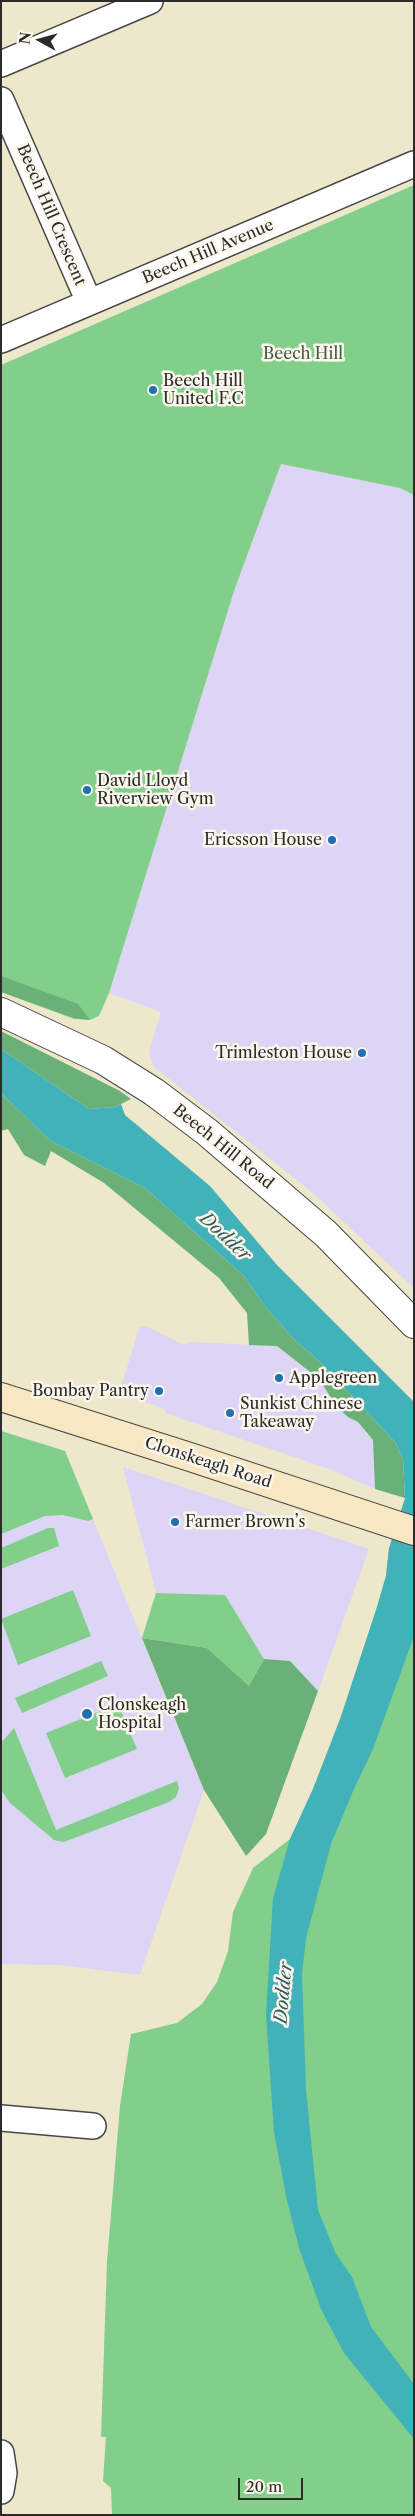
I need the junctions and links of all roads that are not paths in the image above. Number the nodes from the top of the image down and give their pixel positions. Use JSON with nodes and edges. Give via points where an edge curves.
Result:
{"nodes":[{"id":1,"x":150,"y":1,"type":"edge"},
{"id":2,"x":1,"y":64,"type":"edge"},
{"id":3,"x":1,"y":100,"type":"edge"},
{"id":4,"x":414,"y":164,"type":"edge"},
{"id":5,"x":89,"y":302,"type":"junction"},
{"id":6,"x":1,"y":340,"type":"edge"},
{"id":7,"x":1,"y":1012,"type":"edge"},
{"id":8,"x":414,"y":1324,"type":"edge"},
{"id":9,"x":1,"y":1397,"type":"edge"},
{"id":10,"x":414,"y":1531,"type":"edge"},
{"id":11,"x":1,"y":2118,"type":"edge"},
{"id":12,"x":93,"y":2126,"type":"dead end"},
{"id":13,"x":1,"y":2453,"type":"edge"},
{"id":14,"x":1,"y":2491,"type":"edge"}],
"edges":[{"from":1,"to":2,"type":"street"},
{"from":3,"to":5,"type":"street","name":"Beech Hill Crescent"},
{"from":4,"to":5,"type":"street","name":"Beech Hill Avenue"},
{"from":5,"to":6,"type":"street","name":"Beech Hill Avenue"},
{"from":7,"to":8,"type":"street","name":"Beech Hill Road","via":[[103,1060],[154,1092],[326,1234]]},
{"from":9,"to":10,"type":"main road","name":"Clonskeagh Road"},
{"from":11,"to":12,"type":"street"},
{"from":13,"to":14,"type":"street","via":[[4,2473]]}]}
